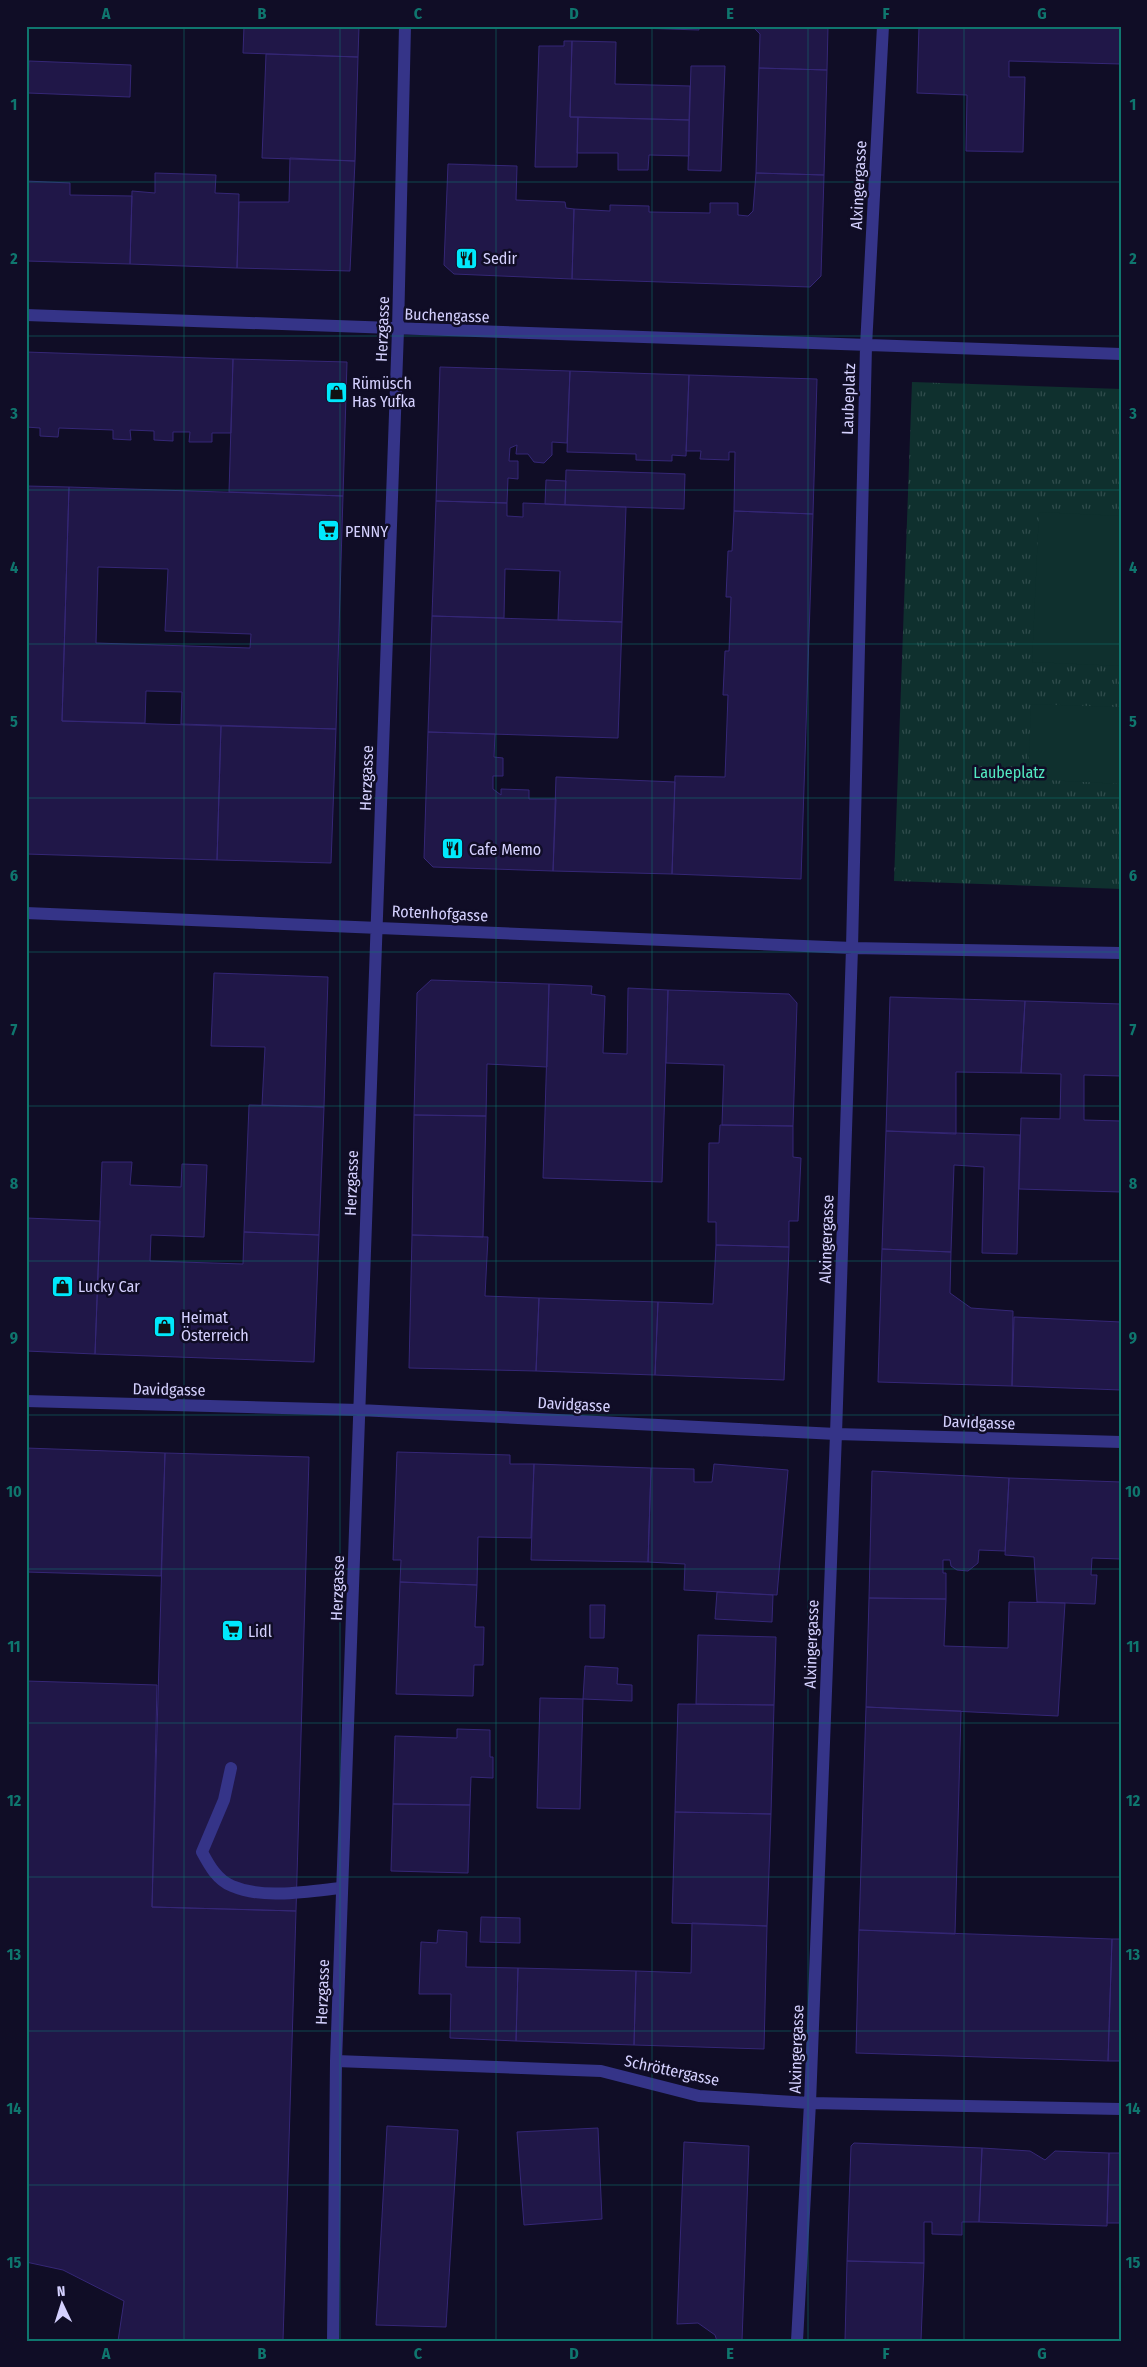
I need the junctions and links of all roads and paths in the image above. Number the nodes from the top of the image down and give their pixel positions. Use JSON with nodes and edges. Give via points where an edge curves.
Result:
{"nodes":[{"id":1,"x":405,"y":26,"type":"edge"},
{"id":2,"x":883,"y":26,"type":"edge"},
{"id":3,"x":26,"y":315,"type":"edge"},
{"id":4,"x":398,"y":330,"type":"junction"},
{"id":5,"x":866,"y":346,"type":"junction"},
{"id":6,"x":1121,"y":354,"type":"edge"},
{"id":7,"x":26,"y":913,"type":"edge"},
{"id":8,"x":376,"y":926,"type":"junction"},
{"id":9,"x":852,"y":948,"type":"junction"},
{"id":10,"x":1121,"y":953,"type":"edge"},
{"id":11,"x":26,"y":1402,"type":"edge"},
{"id":12,"x":359,"y":1410,"type":"junction"},
{"id":13,"x":836,"y":1434,"type":"junction"},
{"id":14,"x":1121,"y":1442,"type":"edge"},
{"id":15,"x":231,"y":1768,"type":"dead end"},
{"id":16,"x":342,"y":1888,"type":"junction"},
{"id":17,"x":336,"y":2062,"type":"junction"},
{"id":18,"x":810,"y":2103,"type":"junction"},
{"id":19,"x":1121,"y":2109,"type":"edge"},
{"id":20,"x":333,"y":2341,"type":"edge"},
{"id":21,"x":798,"y":2341,"type":"edge"}],
"edges":[{"from":1,"to":4,"type":"street","name":"Herzgasse"},
{"from":2,"to":5,"type":"street","name":"Alxingergasse"},
{"from":3,"to":4,"type":"street","name":"Buchengasse"},
{"from":4,"to":5,"type":"street","name":"Buchengasse"},
{"from":4,"to":8,"type":"street","name":"Herzgasse"},
{"from":5,"to":6,"type":"street","name":"Laubeplatz"},
{"from":5,"to":9,"type":"street","name":"Laubeplatz"},
{"from":7,"to":8,"type":"street","name":"Rotenhofgasse"},
{"from":8,"to":9,"type":"street","name":"Rotenhofgasse"},
{"from":8,"to":12,"type":"street","name":"Herzgasse"},
{"from":9,"to":10,"type":"street"},
{"from":9,"to":13,"type":"street","name":"Alxingergasse"},
{"from":11,"to":12,"type":"street","name":"Davidgasse"},
{"from":12,"to":13,"type":"street","name":"Davidgasse"},
{"from":12,"to":16,"type":"street","name":"Herzgasse"},
{"from":13,"to":14,"type":"street","name":"Davidgasse"},
{"from":13,"to":18,"type":"street","name":"Alxingergasse"},
{"from":15,"to":16,"type":"street","via":[[224,1800],[202,1852],[211,1869],[231,1886],[268,1893]]},
{"from":16,"to":17,"type":"street","name":"Herzgasse"},
{"from":17,"to":18,"type":"street","name":"Schröttergasse","via":[[600,2071],[700,2096]]},
{"from":17,"to":20,"type":"street","name":"Herzgasse"},
{"from":18,"to":19,"type":"street","name":"Schröttergasse"},
{"from":18,"to":21,"type":"street","name":"Alxingergasse"}]}
